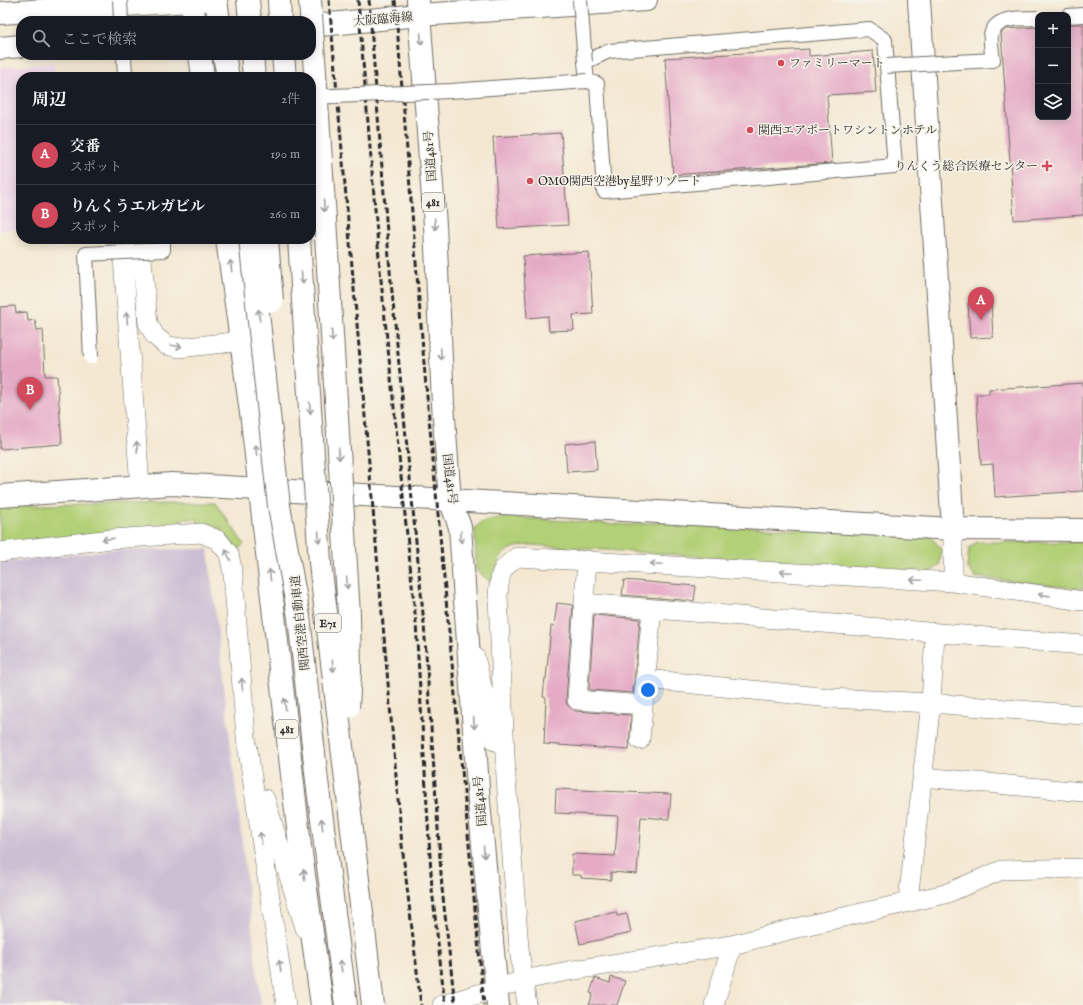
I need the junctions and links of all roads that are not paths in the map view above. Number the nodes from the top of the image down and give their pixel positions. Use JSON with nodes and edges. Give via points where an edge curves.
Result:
{"nodes":[{"id":1,"x":120,"y":0,"type":"edge"},
{"id":2,"x":216,"y":0,"type":"edge"},
{"id":3,"x":248,"y":0,"type":"edge"},
{"id":4,"x":279,"y":0,"type":"edge"},
{"id":5,"x":310,"y":0,"type":"edge"},
{"id":6,"x":580,"y":0,"type":"edge"},
{"id":7,"x":646,"y":0,"type":"edge"},
{"id":8,"x":919,"y":0,"type":"edge"},
{"id":9,"x":196,"y":6,"type":"edge"},
{"id":10,"x":419,"y":8,"type":"edge"},
{"id":11,"x":0,"y":13,"type":"edge"},
{"id":12,"x":1083,"y":15,"type":"edge"},
{"id":13,"x":122,"y":16,"type":"edge"},
{"id":14,"x":218,"y":16,"type":"edge"},
{"id":15,"x":250,"y":16,"type":"edge"},
{"id":16,"x":280,"y":16,"type":"edge"},
{"id":17,"x":311,"y":16,"type":"edge"},
{"id":18,"x":1071,"y":16,"type":"edge"},
{"id":19,"x":1035,"y":18,"type":"edge"},
{"id":20,"x":316,"y":25,"type":"edge"},
{"id":21,"x":16,"y":46,"type":"edge"},
{"id":22,"x":0,"y":48,"type":"edge"},
{"id":23,"x":124,"y":60,"type":"edge"},
{"id":24,"x":201,"y":60,"type":"edge"},
{"id":25,"x":225,"y":60,"type":"edge"},
{"id":26,"x":252,"y":60,"type":"edge"},
{"id":27,"x":283,"y":60,"type":"edge"},
{"id":28,"x":314,"y":60,"type":"edge"},
{"id":29,"x":585,"y":62,"type":"junction"},
{"id":30,"x":887,"y":66,"type":"junction"},
{"id":31,"x":125,"y":72,"type":"edge"},
{"id":32,"x":203,"y":72,"type":"edge"},
{"id":33,"x":227,"y":72,"type":"edge"},
{"id":34,"x":254,"y":72,"type":"edge"},
{"id":35,"x":285,"y":72,"type":"edge"},
{"id":36,"x":315,"y":72,"type":"edge"},
{"id":37,"x":587,"y":81,"type":"junction"},
{"id":38,"x":316,"y":88,"type":"edge"},
{"id":39,"x":316,"y":97,"type":"edge"},
{"id":40,"x":122,"y":244,"type":"edge"},
{"id":41,"x":140,"y":244,"type":"edge"},
{"id":42,"x":163,"y":244,"type":"edge"},
{"id":43,"x":228,"y":244,"type":"edge"},
{"id":44,"x":251,"y":244,"type":"edge"},
{"id":45,"x":267,"y":244,"type":"edge"},
{"id":46,"x":299,"y":244,"type":"edge"},
{"id":47,"x":242,"y":341,"type":"junction"},
{"id":48,"x":91,"y":357,"type":"dead end"},
{"id":49,"x":140,"y":486,"type":"junction"},
{"id":50,"x":260,"y":489,"type":"junction"},
{"id":51,"x":0,"y":496,"type":"edge"},
{"id":52,"x":450,"y":500,"type":"junction"},
{"id":53,"x":953,"y":529,"type":"junction"},
{"id":54,"x":1083,"y":530,"type":"edge"},
{"id":55,"x":0,"y":552,"type":"edge"},
{"id":56,"x":587,"y":560,"type":"junction"},
{"id":57,"x":953,"y":582,"type":"junction"},
{"id":58,"x":1083,"y":601,"type":"edge"},
{"id":59,"x":584,"y":603,"type":"junction"},
{"id":60,"x":652,"y":609,"type":"junction"},
{"id":61,"x":299,"y":617,"type":"junction"},
{"id":62,"x":468,"y":632,"type":"junction"},
{"id":63,"x":936,"y":633,"type":"junction"},
{"id":64,"x":1083,"y":645,"type":"edge"},
{"id":65,"x":645,"y":679,"type":"junction"},
{"id":66,"x":931,"y":702,"type":"junction"},
{"id":67,"x":643,"y":705,"type":"junction"},
{"id":68,"x":1083,"y":715,"type":"edge"},
{"id":69,"x":246,"y":737,"type":"junction"},
{"id":70,"x":640,"y":740,"type":"dead end"},
{"id":71,"x":344,"y":757,"type":"junction"},
{"id":72,"x":923,"y":777,"type":"junction"},
{"id":73,"x":506,"y":778,"type":"junction"},
{"id":74,"x":1083,"y":792,"type":"edge"},
{"id":75,"x":1083,"y":868,"type":"edge"},
{"id":76,"x":908,"y":902,"type":"junction"},
{"id":77,"x":732,"y":945,"type":"junction"},
{"id":78,"x":317,"y":969,"type":"junction"},
{"id":79,"x":524,"y":980,"type":"junction"},
{"id":80,"x":498,"y":996,"type":"edge"},
{"id":81,"x":286,"y":1005,"type":"edge"},
{"id":82,"x":322,"y":1005,"type":"edge"},
{"id":83,"x":346,"y":1005,"type":"edge"},
{"id":84,"x":373,"y":1005,"type":"edge"},
{"id":85,"x":442,"y":1005,"type":"edge"},
{"id":86,"x":527,"y":1005,"type":"edge"},
{"id":87,"x":714,"y":1005,"type":"edge"}],
"edges":[{"from":1,"to":13,"type":"street","bridge":true},
{"from":2,"to":14,"type":"main road"},
{"from":3,"to":15,"type":"main road"},
{"from":4,"to":16,"type":"main road"},
{"from":5,"to":17,"type":"main road","one_way":true,"bridge":true},
{"from":6,"to":29,"type":"street","bridge":true},
{"from":7,"to":10,"type":"main road","name":"大阪臨海線"},
{"from":8,"to":53,"type":"main road"},
{"from":9,"to":11,"type":"main road"},
{"from":10,"to":20,"type":"main road","name":"大阪臨海線"},
{"from":10,"to":52,"type":"main road","name":"国道481号","number":"481","one_way":true,"via":[[435,225]]},
{"from":12,"to":18,"type":"street"},
{"from":19,"to":30,"type":"street","bridge":true,"via":[[1004,20],[994,28],[991,36],[993,60]]},
{"from":21,"to":22,"type":"main road"},
{"from":23,"to":31,"type":"street"},
{"from":24,"to":32,"type":"main road"},
{"from":25,"to":33,"type":"main road"},
{"from":26,"to":34,"type":"main road"},
{"from":27,"to":35,"type":"main road"},
{"from":28,"to":36,"type":"main road","one_way":true,"bridge":true},
{"from":29,"to":30,"type":"street","via":[[609,51],[869,28],[885,40]]},
{"from":29,"to":37,"type":"street"},
{"from":30,"to":37,"type":"street","via":[[895,166],[604,191],[597,84]]},
{"from":37,"to":39,"type":"street","bridge":true,"via":[[451,91]]},
{"from":38,"to":71,"type":"main road","one_way":true,"bridge":true,"via":[[349,615],[350,673]]},
{"from":49,"to":40,"type":"street","one_way":true},
{"from":41,"to":47,"type":"street","one_way":true,"via":[[148,323],[155,336],[166,344],[179,348]]},
{"from":42,"to":48,"type":"street","bridge":true,"via":[[163,250],[86,254]]},
{"from":47,"to":43,"type":"main road","number":"481","one_way":true},
{"from":61,"to":44,"type":"main road","one_way":true,"bridge":true,"via":[[279,506]]},
{"from":45,"to":61,"type":"main road","name":"関西空港自動車道","number":"E71","bridge":true},
{"from":46,"to":71,"type":"main road","number":"E71","one_way":true,"bridge":true,"via":[[320,564]]},
{"from":50,"to":47,"type":"main road","number":"481","one_way":true},
{"from":49,"to":50,"type":"main road","via":[[172,484]]},
{"from":49,"to":51,"type":"main road"},
{"from":50,"to":52,"type":"main road"},
{"from":78,"to":50,"type":"main road","number":"481","one_way":true,"via":[[300,846]]},
{"from":52,"to":53,"type":"main road"},
{"from":52,"to":62,"type":"main road","name":"国道481号","number":"481","one_way":true,"via":[[460,527]]},
{"from":53,"to":54,"type":"main road"},
{"from":53,"to":57,"type":"street"},
{"from":69,"to":55,"type":"street","one_way":true,"via":[[233,574],[229,554],[218,540],[200,533],[166,534]]},
{"from":57,"to":56,"type":"street","one_way":true},
{"from":56,"to":59,"type":"street"},
{"from":56,"to":73,"type":"street","via":[[518,557],[504,567],[500,577],[498,596]]},
{"from":58,"to":57,"type":"street","one_way":true},
{"from":59,"to":60,"type":"street"},
{"from":59,"to":67,"type":"street","via":[[577,700]]},
{"from":60,"to":63,"type":"street"},
{"from":60,"to":65,"type":"street"},
{"from":83,"to":61,"type":"main road","name":"関西空港自動車道","number":"E71","one_way":true},
{"from":62,"to":73,"type":"street"},
{"from":62,"to":80,"type":"main road","name":"国道481号","number":"481","one_way":true,"via":[[479,802]]},
{"from":63,"to":64,"type":"street"},
{"from":63,"to":66,"type":"street"},
{"from":65,"to":66,"type":"street","via":[[830,698]]},
{"from":65,"to":67,"type":"street"},
{"from":66,"to":68,"type":"street"},
{"from":66,"to":72,"type":"street"},
{"from":67,"to":70,"type":"street"},
{"from":69,"to":78,"type":"street"},
{"from":81,"to":69,"type":"street","one_way":true},
{"from":71,"to":84,"type":"main road","number":"E71","bridge":true},
{"from":72,"to":74,"type":"street"},
{"from":72,"to":76,"type":"street"},
{"from":73,"to":79,"type":"street","via":[[518,948]]},
{"from":75,"to":76,"type":"street","via":[[1002,870],[945,894]]},
{"from":76,"to":77,"type":"street"},
{"from":77,"to":79,"type":"street"},
{"from":77,"to":87,"type":"street"},
{"from":78,"to":82,"type":"main road","number":"481"},
{"from":79,"to":80,"type":"street"},
{"from":79,"to":86,"type":"street"},
{"from":80,"to":85,"type":"street"}]}
